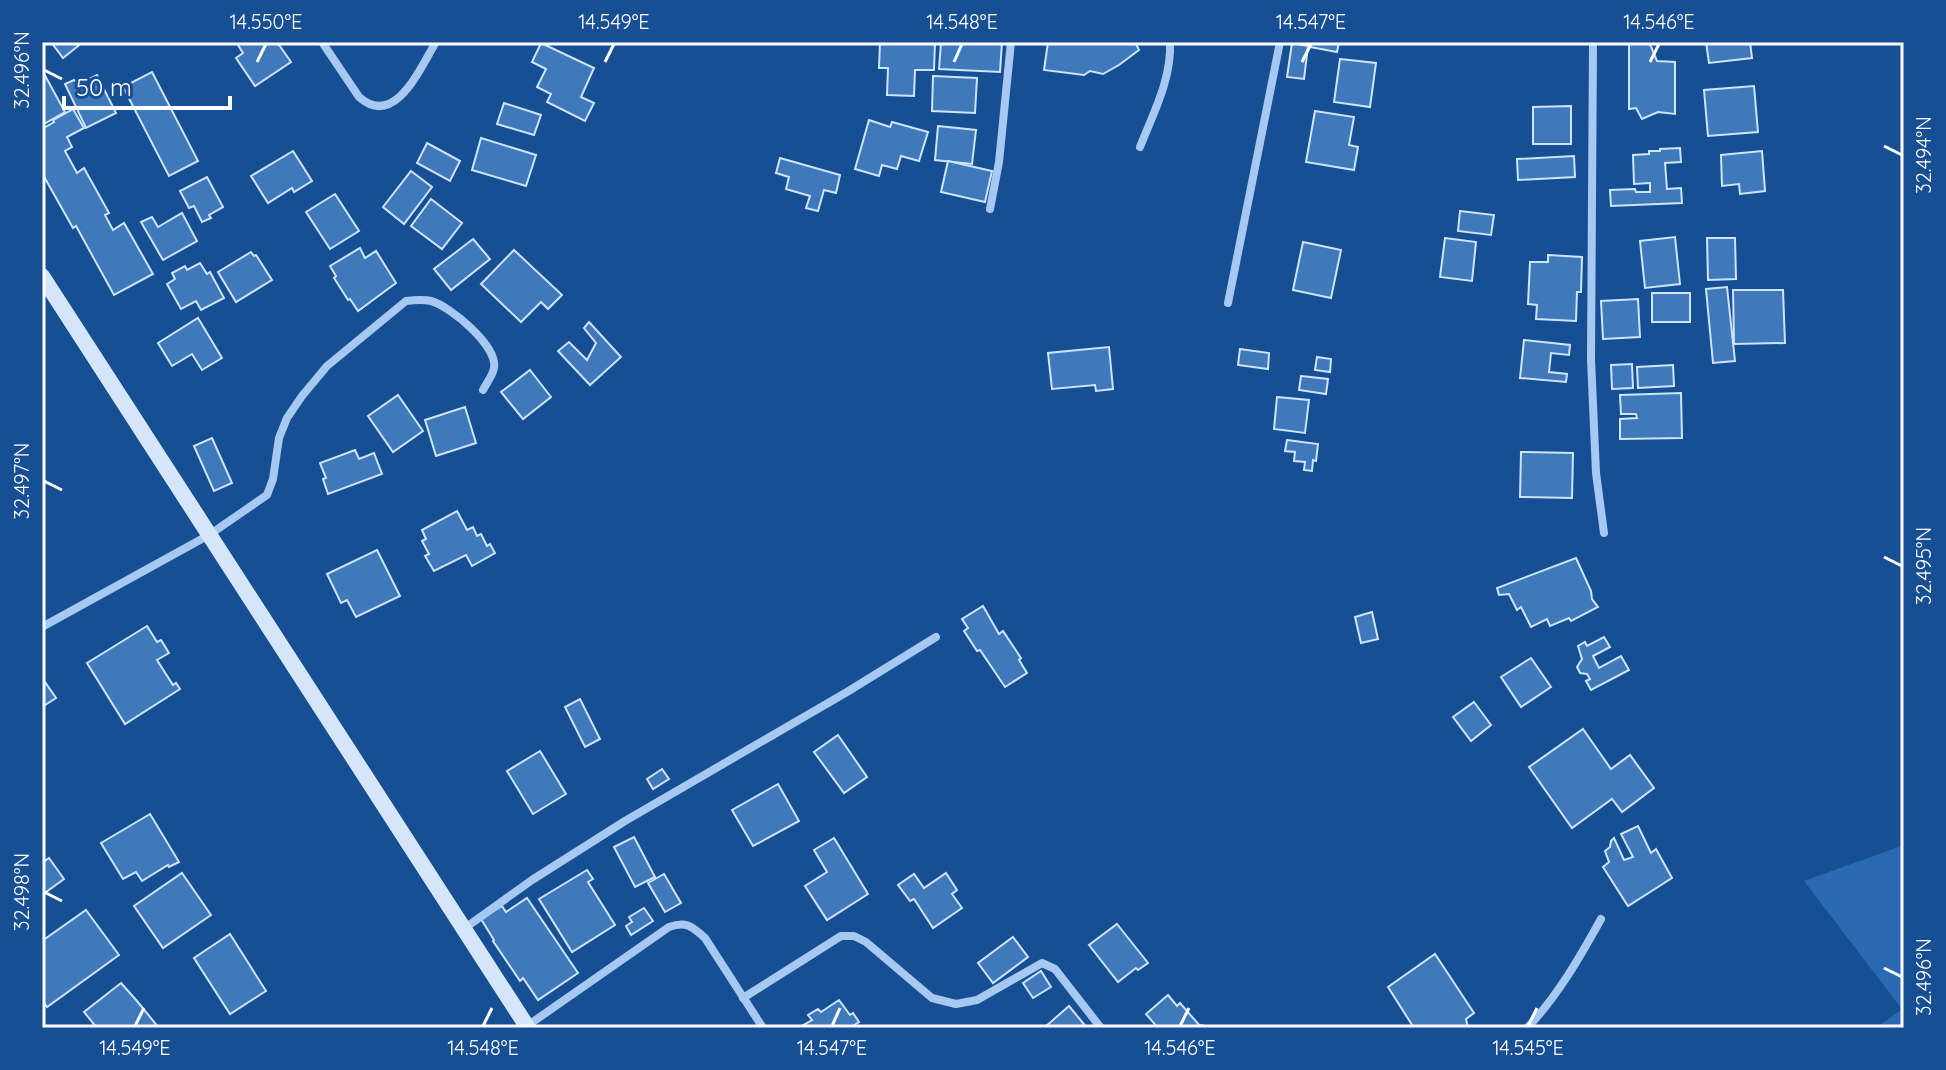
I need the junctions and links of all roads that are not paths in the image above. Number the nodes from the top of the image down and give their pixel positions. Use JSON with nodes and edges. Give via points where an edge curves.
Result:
{"nodes":[{"id":1,"x":322,"y":42,"type":"edge"},
{"id":2,"x":436,"y":42,"type":"edge"},
{"id":3,"x":1011,"y":42,"type":"edge"},
{"id":4,"x":1170,"y":42,"type":"edge"},
{"id":5,"x":1280,"y":42,"type":"edge"},
{"id":6,"x":1593,"y":42,"type":"edge"},
{"id":7,"x":1140,"y":147,"type":"dead end"},
{"id":8,"x":990,"y":209,"type":"dead end"},
{"id":9,"x":42,"y":276,"type":"edge"},
{"id":10,"x":1228,"y":303,"type":"dead end"},
{"id":11,"x":483,"y":390,"type":"dead end"},
{"id":12,"x":1604,"y":533,"type":"dead end"},
{"id":13,"x":209,"y":535,"type":"junction"},
{"id":14,"x":42,"y":627,"type":"edge"},
{"id":15,"x":936,"y":637,"type":"dead end"},
{"id":16,"x":1601,"y":919,"type":"dead end"},
{"id":17,"x":465,"y":928,"type":"junction"},
{"id":18,"x":743,"y":998,"type":"junction"},
{"id":19,"x":528,"y":1027,"type":"edge"},
{"id":20,"x":763,"y":1028,"type":"edge"},
{"id":21,"x":1101,"y":1028,"type":"edge"},
{"id":22,"x":1527,"y":1028,"type":"edge"}],
"edges":[{"from":1,"to":2,"type":"street","via":[[359,97],[379,107],[400,97]]},
{"from":3,"to":8,"type":"street"},
{"from":4,"to":7,"type":"street","via":[[1171,59]]},
{"from":5,"to":10,"type":"street"},
{"from":6,"to":12,"type":"street","via":[[1591,359]]},
{"from":9,"to":13,"type":"street"},
{"from":11,"to":13,"type":"street","via":[[494,368],[486,344],[434,301],[406,301],[327,366],[302,396],[279,438],[267,495]]},
{"from":13,"to":14,"type":"street"},
{"from":13,"to":17,"type":"street"},
{"from":15,"to":17,"type":"street","via":[[625,821]]},
{"from":16,"to":22,"type":"street"},
{"from":17,"to":19,"type":"street"},
{"from":18,"to":19,"type":"street","via":[[705,938],[681,923]]},
{"from":18,"to":20,"type":"street"},
{"from":18,"to":21,"type":"street","via":[[841,936],[854,936],[932,998],[956,1004],[977,1000],[1042,963],[1049,965]]}]}
